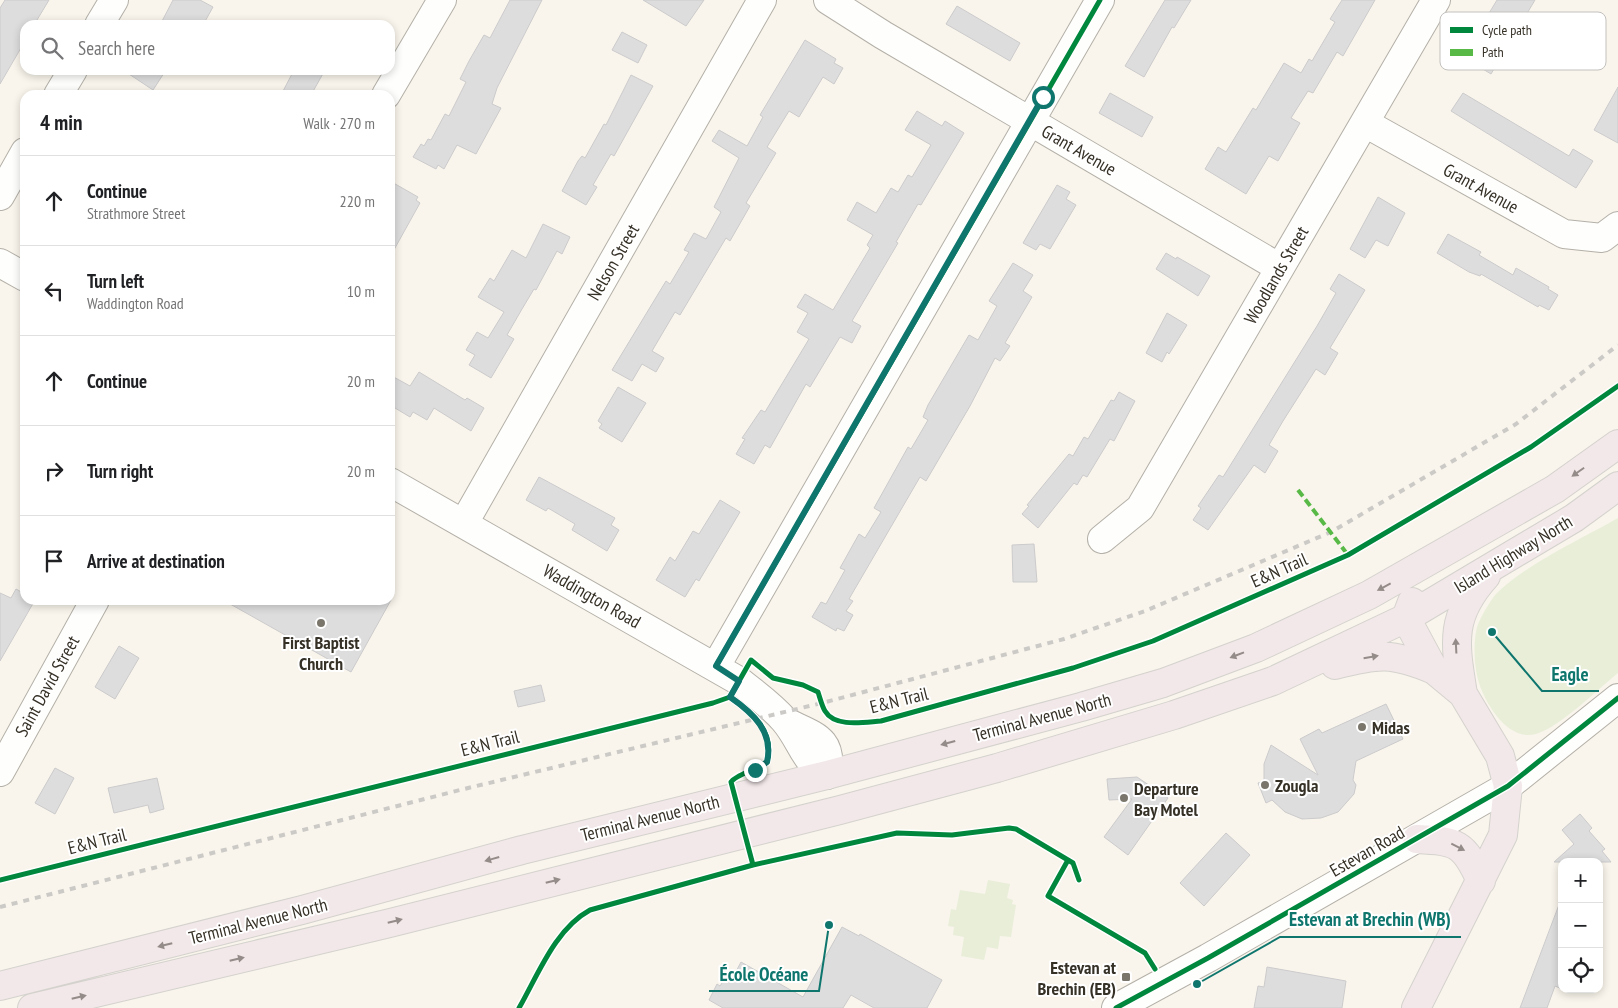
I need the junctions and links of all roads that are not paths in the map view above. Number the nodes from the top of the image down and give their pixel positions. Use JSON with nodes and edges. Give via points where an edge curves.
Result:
{"nodes":[{"id":1,"x":114,"y":0,"type":"edge"},
{"id":2,"x":442,"y":0,"type":"edge"},
{"id":3,"x":762,"y":0,"type":"edge"},
{"id":4,"x":828,"y":0,"type":"edge"},
{"id":5,"x":1100,"y":0,"type":"edge"},
{"id":6,"x":1436,"y":0,"type":"edge"},
{"id":7,"x":102,"y":20,"type":"edge"},
{"id":8,"x":70,"y":75,"type":"edge"},
{"id":9,"x":61,"y":90,"type":"edge"},
{"id":10,"x":389,"y":90,"type":"edge"},
{"id":11,"x":1030,"y":121,"type":"junction"},
{"id":12,"x":1365,"y":123,"type":"junction"},
{"id":13,"x":20,"y":161,"type":"edge"},
{"id":14,"x":0,"y":196,"type":"edge"},
{"id":15,"x":1610,"y":232,"type":"edge"},
{"id":16,"x":0,"y":263,"type":"edge"},
{"id":17,"x":1280,"y":268,"type":"junction"},
{"id":18,"x":20,"y":274,"type":"edge"},
{"id":19,"x":1618,"y":444,"type":"edge"},
{"id":20,"x":395,"y":485,"type":"edge"},
{"id":21,"x":1615,"y":490,"type":"edge"},
{"id":22,"x":464,"y":523,"type":"junction"},
{"id":23,"x":1102,"y":539,"type":"dead end"},
{"id":24,"x":1427,"y":564,"type":"junction"},
{"id":25,"x":1494,"y":567,"type":"junction"},
{"id":26,"x":92,"y":605,"type":"edge"},
{"id":27,"x":1406,"y":618,"type":"junction"},
{"id":28,"x":716,"y":666,"type":"junction"},
{"id":29,"x":1434,"y":670,"type":"junction"},
{"id":30,"x":1273,"y":681,"type":"junction"},
{"id":31,"x":1463,"y":694,"type":"junction"},
{"id":32,"x":1618,"y":698,"type":"edge"},
{"id":33,"x":1093,"y":740,"type":"junction"},
{"id":34,"x":0,"y":772,"type":"edge"},
{"id":35,"x":828,"y":775,"type":"junction"},
{"id":36,"x":1508,"y":786,"type":"junction"},
{"id":37,"x":1417,"y":839,"type":"junction"},
{"id":38,"x":647,"y":857,"type":"junction"},
{"id":39,"x":1481,"y":881,"type":"junction"},
{"id":40,"x":0,"y":986,"type":"edge"},
{"id":41,"x":32,"y":1008,"type":"edge"},
{"id":42,"x":1116,"y":1008,"type":"edge"},
{"id":43,"x":1416,"y":1008,"type":"edge"}],
"edges":[{"from":1,"to":7,"type":"street"},
{"from":2,"to":10,"type":"street"},
{"from":3,"to":22,"type":"street","name":"Nelson Street"},
{"from":4,"to":11,"type":"street","name":"Grant Avenue"},
{"from":5,"to":11,"type":"street"},
{"from":6,"to":12,"type":"street","name":"Woodlands Street"},
{"from":8,"to":9,"type":"street"},
{"from":11,"to":17,"type":"street","name":"Grant Avenue"},
{"from":11,"to":28,"type":"street"},
{"from":12,"to":15,"type":"street","name":"Grant Avenue","via":[[1564,234]]},
{"from":12,"to":17,"type":"street","name":"Woodlands Street"},
{"from":13,"to":14,"type":"street"},
{"from":16,"to":18,"type":"street"},
{"from":17,"to":23,"type":"street","name":"Woodlands Street","via":[[1140,508]]},
{"from":19,"to":24,"type":"main road","name":"Island Highway North","one_way":true,"via":[[1555,489]]},
{"from":20,"to":22,"type":"street","name":"Waddington Road"},
{"from":21,"to":25,"type":"main road","name":"Island Highway North"},
{"from":22,"to":28,"type":"street","name":"Waddington Road"},
{"from":24,"to":27,"type":"main road"},
{"from":24,"to":35,"type":"main road","name":"Terminal Avenue North","one_way":true,"via":[[1370,595],[1256,648],[1163,683]]},
{"from":25,"to":27,"type":"main road","name":"Island Highway North"},
{"from":31,"to":25,"type":"main road","one_way":true,"via":[[1457,630],[1467,601]]},
{"from":26,"to":34,"type":"street","name":"Saint David Street"},
{"from":27,"to":29,"type":"main road"},
{"from":27,"to":30,"type":"main road","name":"Terminal Avenue North"},
{"from":28,"to":35,"type":"street","name":"Waddington Road","via":[[739,681],[786,722],[806,757],[814,767]]},
{"from":30,"to":29,"type":"main road","one_way":true,"via":[[1376,655],[1408,659]]},
{"from":29,"to":31,"type":"main road"},
{"from":30,"to":33,"type":"main road","name":"Terminal Avenue North"},
{"from":31,"to":36,"type":"main road","via":[[1500,756]]},
{"from":32,"to":36,"type":"street","name":"Estevan Road"},
{"from":33,"to":35,"type":"main road","via":[[993,752],[851,784]]},
{"from":33,"to":38,"type":"main road","name":"Terminal Avenue North","via":[[840,810]]},
{"from":35,"to":38,"type":"main road","via":[[818,792],[796,803],[696,828]]},
{"from":35,"to":40,"type":"main road","name":"Terminal Avenue North","one_way":true},
{"from":36,"to":37,"type":"street","name":"Estevan Road"},
{"from":36,"to":39,"type":"main road","via":[[1504,835]]},
{"from":37,"to":39,"type":"main road","one_way":true,"via":[[1444,840],[1464,850]]},
{"from":37,"to":42,"type":"street","name":"Estevan Road"},
{"from":41,"to":38,"type":"main road","name":"Terminal Avenue North","one_way":true,"via":[[390,923]]},
{"from":39,"to":43,"type":"main road"}]}
